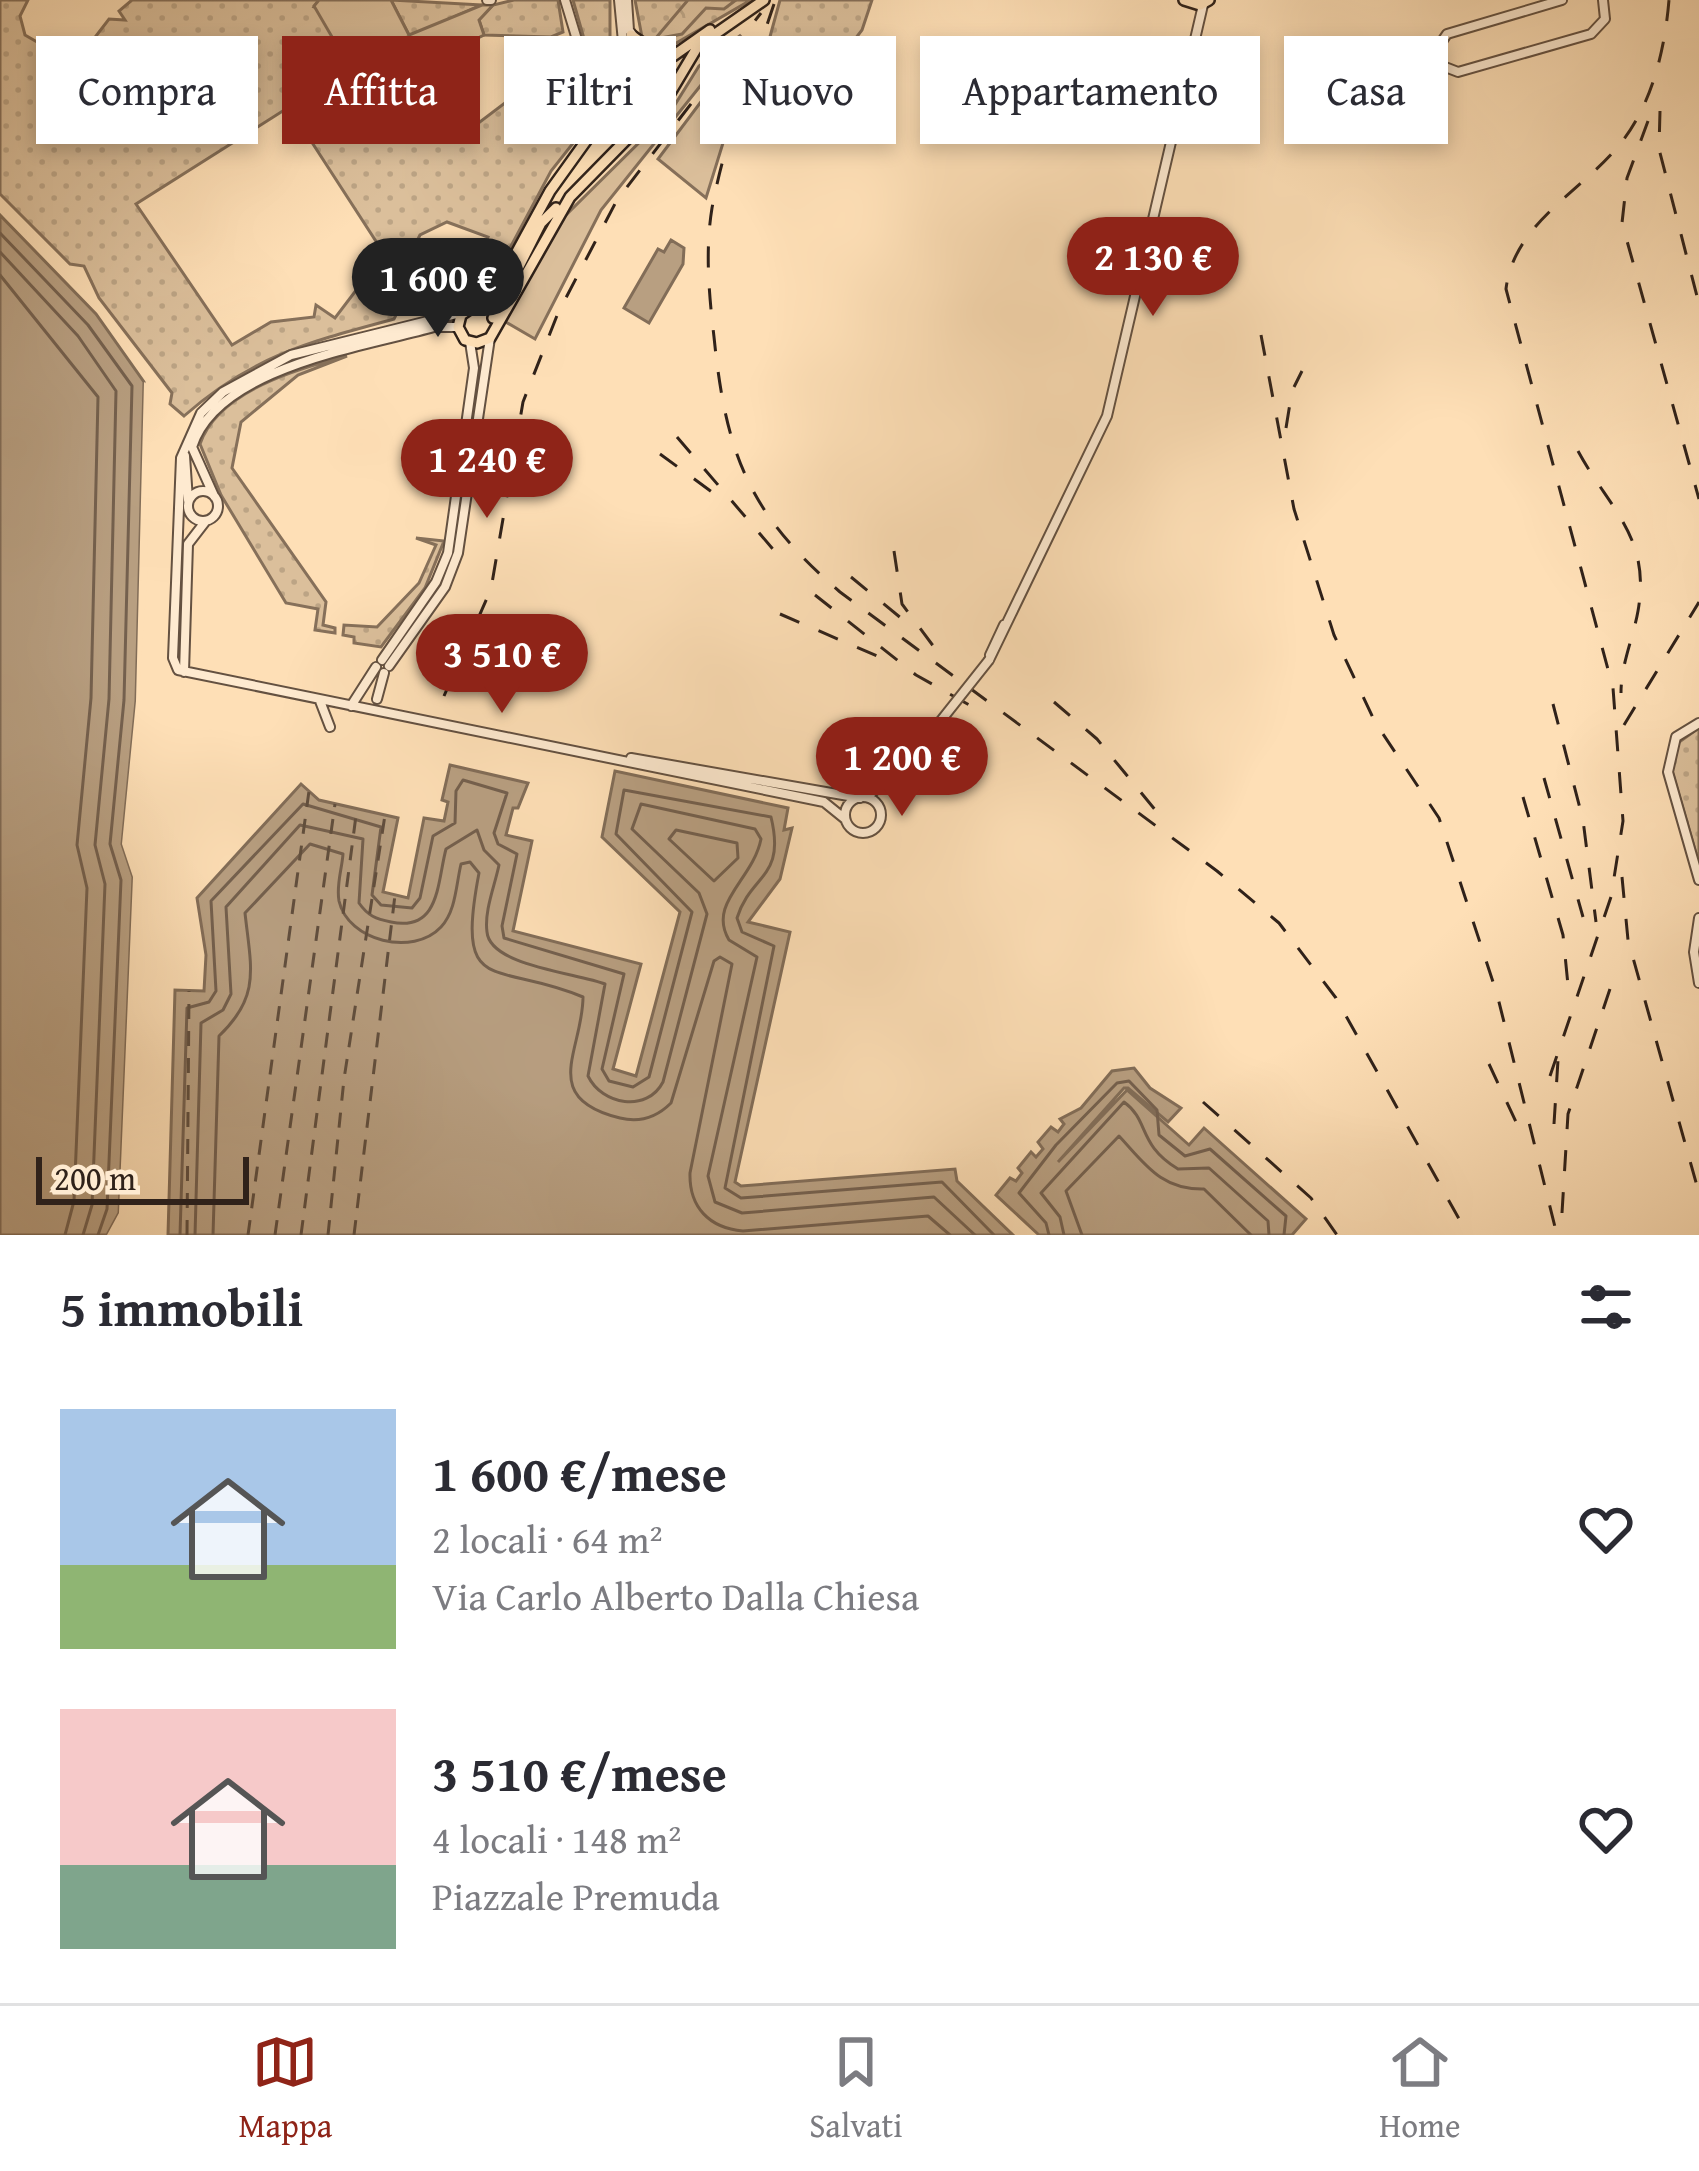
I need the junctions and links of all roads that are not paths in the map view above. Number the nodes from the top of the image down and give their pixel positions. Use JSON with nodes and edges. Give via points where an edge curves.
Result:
{"nodes":[{"id":1,"x":565,"y":0,"type":"edge"},
{"id":2,"x":623,"y":0,"type":"edge"},
{"id":3,"x":764,"y":0,"type":"edge"},
{"id":4,"x":1562,"y":0,"type":"edge"},
{"id":5,"x":1603,"y":0,"type":"edge"},
{"id":6,"x":1196,"y":1,"type":"edge"},
{"id":7,"x":721,"y":27,"type":"junction"},
{"id":8,"x":631,"y":35,"type":"joint"},
{"id":9,"x":576,"y":36,"type":"edge"},
{"id":10,"x":624,"y":36,"type":"edge"},
{"id":11,"x":689,"y":43,"type":"junction"},
{"id":12,"x":676,"y":49,"type":"edge"},
{"id":13,"x":676,"y":82,"type":"edge"},
{"id":14,"x":584,"y":144,"type":"edge"},
{"id":15,"x":623,"y":144,"type":"edge"},
{"id":16,"x":477,"y":307,"type":"junction"},
{"id":17,"x":464,"y":312,"type":"junction"},
{"id":18,"x":494,"y":322,"type":"junction"},
{"id":19,"x":458,"y":327,"type":"junction"},
{"id":20,"x":490,"y":338,"type":"junction"},
{"id":21,"x":470,"y":342,"type":"junction"},
{"id":22,"x":214,"y":496,"type":"junction"},
{"id":23,"x":187,"y":499,"type":"junction"},
{"id":24,"x":205,"y":522,"type":"junction"},
{"id":25,"x":383,"y":667,"type":"junction"},
{"id":26,"x":184,"y":674,"type":"junction"},
{"id":27,"x":364,"y":685,"type":"junction"},
{"id":28,"x":377,"y":695,"type":"junction"},
{"id":29,"x":320,"y":699,"type":"junction"},
{"id":30,"x":351,"y":706,"type":"junction"},
{"id":31,"x":363,"y":709,"type":"junction"},
{"id":32,"x":399,"y":714,"type":"junction"},
{"id":33,"x":1699,"y":723,"type":"edge"},
{"id":34,"x":330,"y":727,"type":"dead end"},
{"id":35,"x":623,"y":759,"type":"junction"},
{"id":36,"x":893,"y":780,"type":"junction"},
{"id":37,"x":862,"y":798,"type":"junction"},
{"id":38,"x":880,"y":813,"type":"junction"},
{"id":39,"x":845,"y":819,"type":"junction"},
{"id":40,"x":1699,"y":880,"type":"edge"},
{"id":41,"x":1698,"y":926,"type":"edge"},
{"id":42,"x":1697,"y":961,"type":"edge"},
{"id":43,"x":1699,"y":983,"type":"edge"}],
"edges":[{"from":1,"to":9,"type":"street"},
{"from":2,"to":8,"type":"street"},
{"from":2,"to":10,"type":"street"},
{"from":3,"to":7,"type":"main road"},
{"from":4,"to":5,"type":"street","via":[[1447,34],[1438,61],[1458,71],[1591,34],[1605,19]]},
{"from":6,"to":36,"type":"street","bridge":true,"via":[[1107,416],[988,660]]},
{"from":7,"to":11,"type":"main road"},
{"from":7,"to":13,"type":"main road"},
{"from":8,"to":11,"type":"main road","via":[[659,52]]},
{"from":11,"to":12,"type":"main road"},
{"from":14,"to":16,"type":"main road","via":[[495,292]]},
{"from":15,"to":18,"type":"main road","via":[[570,197]]},
{"from":16,"to":17,"type":"main road"},
{"from":16,"to":18,"type":"main road"},
{"from":17,"to":19,"type":"main road"},
{"from":17,"to":23,"type":"street","via":[[263,368],[210,403],[183,446]]},
{"from":18,"to":20,"type":"main road"},
{"from":19,"to":21,"type":"main road"},
{"from":19,"to":22,"type":"street","via":[[291,364],[220,406],[192,448]]},
{"from":20,"to":21,"type":"main road"},
{"from":20,"to":25,"type":"street","via":[[458,553],[446,587]]},
{"from":21,"to":25,"type":"street","via":[[474,368],[448,553]]},
{"from":22,"to":23,"type":"street","via":[[202,491]]},
{"from":22,"to":24,"type":"street","via":[[218,510]]},
{"from":23,"to":24,"type":"street","via":[[192,517]]},
{"from":23,"to":26,"type":"street","via":[[173,658]]},
{"from":24,"to":26,"type":"street","via":[[188,544]]},
{"from":25,"to":27,"type":"street"},
{"from":25,"to":28,"type":"street"},
{"from":26,"to":29,"type":"street"},
{"from":27,"to":28,"type":"street"},
{"from":27,"to":30,"type":"street"},
{"from":28,"to":31,"type":"street"},
{"from":28,"to":32,"type":"street"},
{"from":29,"to":30,"type":"street"},
{"from":29,"to":34,"type":"street"},
{"from":30,"to":31,"type":"street"},
{"from":31,"to":32,"type":"street"},
{"from":32,"to":35,"type":"street"},
{"from":33,"to":40,"type":"street","via":[[1676,737],[1667,764]]},
{"from":35,"to":37,"type":"street"},
{"from":35,"to":39,"type":"street","via":[[824,802]]},
{"from":36,"to":37,"type":"street"},
{"from":36,"to":38,"type":"street"},
{"from":37,"to":38,"type":"street"},
{"from":37,"to":39,"type":"street","via":[[848,805]]},
{"from":38,"to":39,"type":"street","via":[[866,833]]},
{"from":41,"to":42,"type":"street"},
{"from":42,"to":43,"type":"street"}]}
